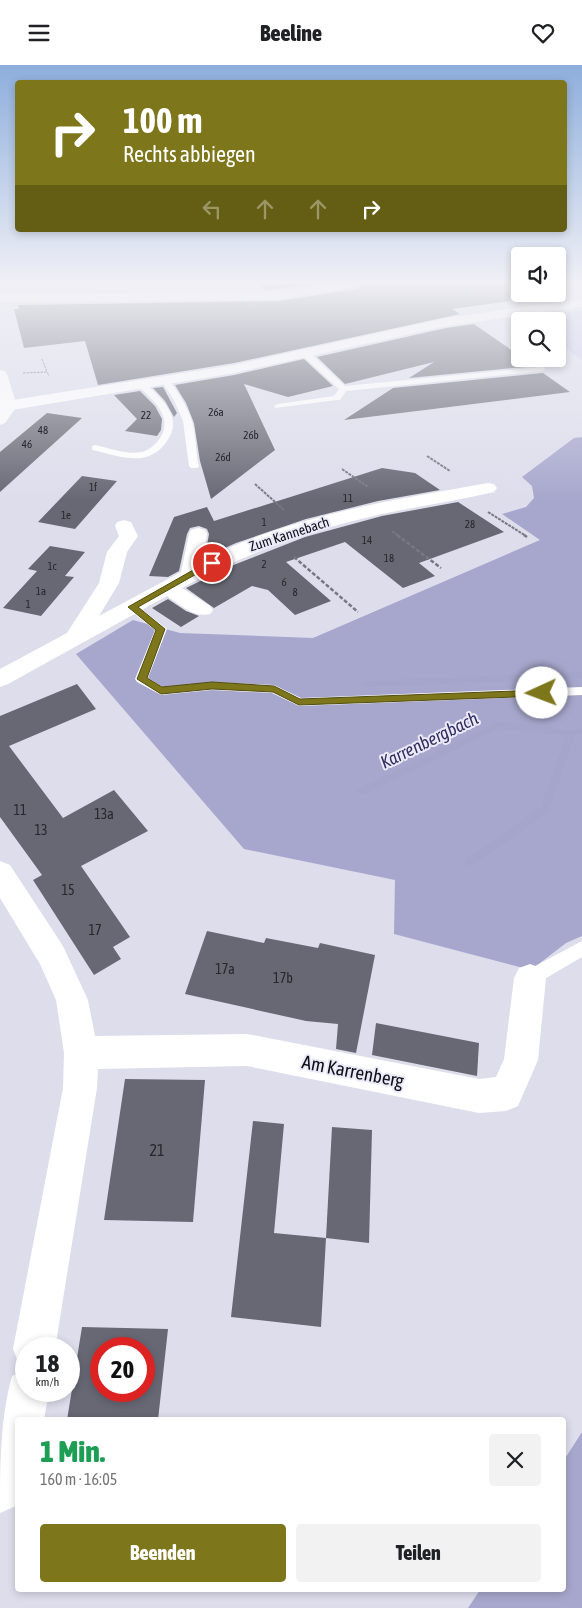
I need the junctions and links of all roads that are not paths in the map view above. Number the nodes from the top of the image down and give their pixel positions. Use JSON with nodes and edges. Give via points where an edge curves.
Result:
{"nodes":[{"id":1,"x":292,"y":356,"type":"edge"},
{"id":2,"x":308,"y":356,"type":"edge"},
{"id":3,"x":542,"y":369,"type":"dead end"},
{"id":4,"x":0,"y":375,"type":"edge"},
{"id":5,"x":166,"y":381,"type":"junction"},
{"id":6,"x":142,"y":385,"type":"junction"},
{"id":7,"x":343,"y":389,"type":"junction"},
{"id":8,"x":278,"y":406,"type":"dead end"},
{"id":9,"x":4,"y":407,"type":"edge"},
{"id":10,"x":0,"y":420,"type":"edge"},
{"id":11,"x":96,"y":448,"type":"dead end"},
{"id":12,"x":194,"y":466,"type":"dead end"},
{"id":13,"x":488,"y":488,"type":"dead end"},
{"id":14,"x":124,"y":526,"type":"dead end"},
{"id":15,"x":198,"y":534,"type":"dead end"},
{"id":16,"x":190,"y":575,"type":"junction"},
{"id":17,"x":168,"y":588,"type":"junction"},
{"id":18,"x":132,"y":607,"type":"junction"},
{"id":19,"x":203,"y":609,"type":"dead end"},
{"id":20,"x":75,"y":637,"type":"junction"},
{"id":21,"x":0,"y":679,"type":"edge"},
{"id":22,"x":582,"y":691,"type":"edge"},
{"id":23,"x":0,"y":873,"type":"edge"},
{"id":24,"x":582,"y":948,"type":"edge"},
{"id":25,"x":530,"y":979,"type":"joint"},
{"id":26,"x":81,"y":1053,"type":"junction"},
{"id":27,"x":36,"y":1337,"type":"edge"},
{"id":28,"x":25,"y":1402,"type":"edge"},
{"id":29,"x":23,"y":1417,"type":"edge"},
{"id":30,"x":15,"y":1444,"type":"edge"},
{"id":31,"x":0,"y":1490,"type":"edge"}],
"edges":[{"from":1,"to":5,"type":"street"},
{"from":2,"to":7,"type":"lane"},
{"from":3,"to":7,"type":"lane"},
{"from":4,"to":9,"type":"street"},
{"from":5,"to":6,"type":"street"},
{"from":5,"to":12,"type":"lane","via":[[179,398],[190,433]]},
{"from":6,"to":9,"type":"street"},
{"from":6,"to":11,"type":"lane","via":[[166,409],[170,429],[168,436],[152,452],[140,455]]},
{"from":7,"to":8,"type":"lane","via":[[337,398]]},
{"from":9,"to":10,"type":"street"},
{"from":13,"to":16,"type":"street","name":"Zum Kannebach","via":[[366,511],[305,528],[244,548]]},
{"from":14,"to":20,"type":"street","via":[[129,536],[117,552],[108,583]]},
{"from":15,"to":16,"type":"street"},
{"from":16,"to":17,"type":"street","name":"Zum Kannebach"},
{"from":17,"to":18,"type":"street","name":"Zum Kannebach"},
{"from":17,"to":19,"type":"street"},
{"from":18,"to":20,"type":"street","name":"Zum Kannebach"},
{"from":18,"to":22,"type":"lane","via":[[161,629],[141,679],[161,691],[212,685],[274,689],[299,702]]},
{"from":20,"to":21,"type":"street","name":"Zum Kannebach"},
{"from":23,"to":26,"type":"street","via":[[52,956],[72,1000]]},
{"from":24,"to":25,"type":"lane"},
{"from":25,"to":26,"type":"street","name":"Am Karrenberg","via":[[521,1060],[506,1094],[479,1096],[247,1050]]},
{"from":26,"to":27,"type":"street","via":[[80,1088]]},
{"from":28,"to":29,"type":"street"},
{"from":30,"to":31,"type":"street"}]}
